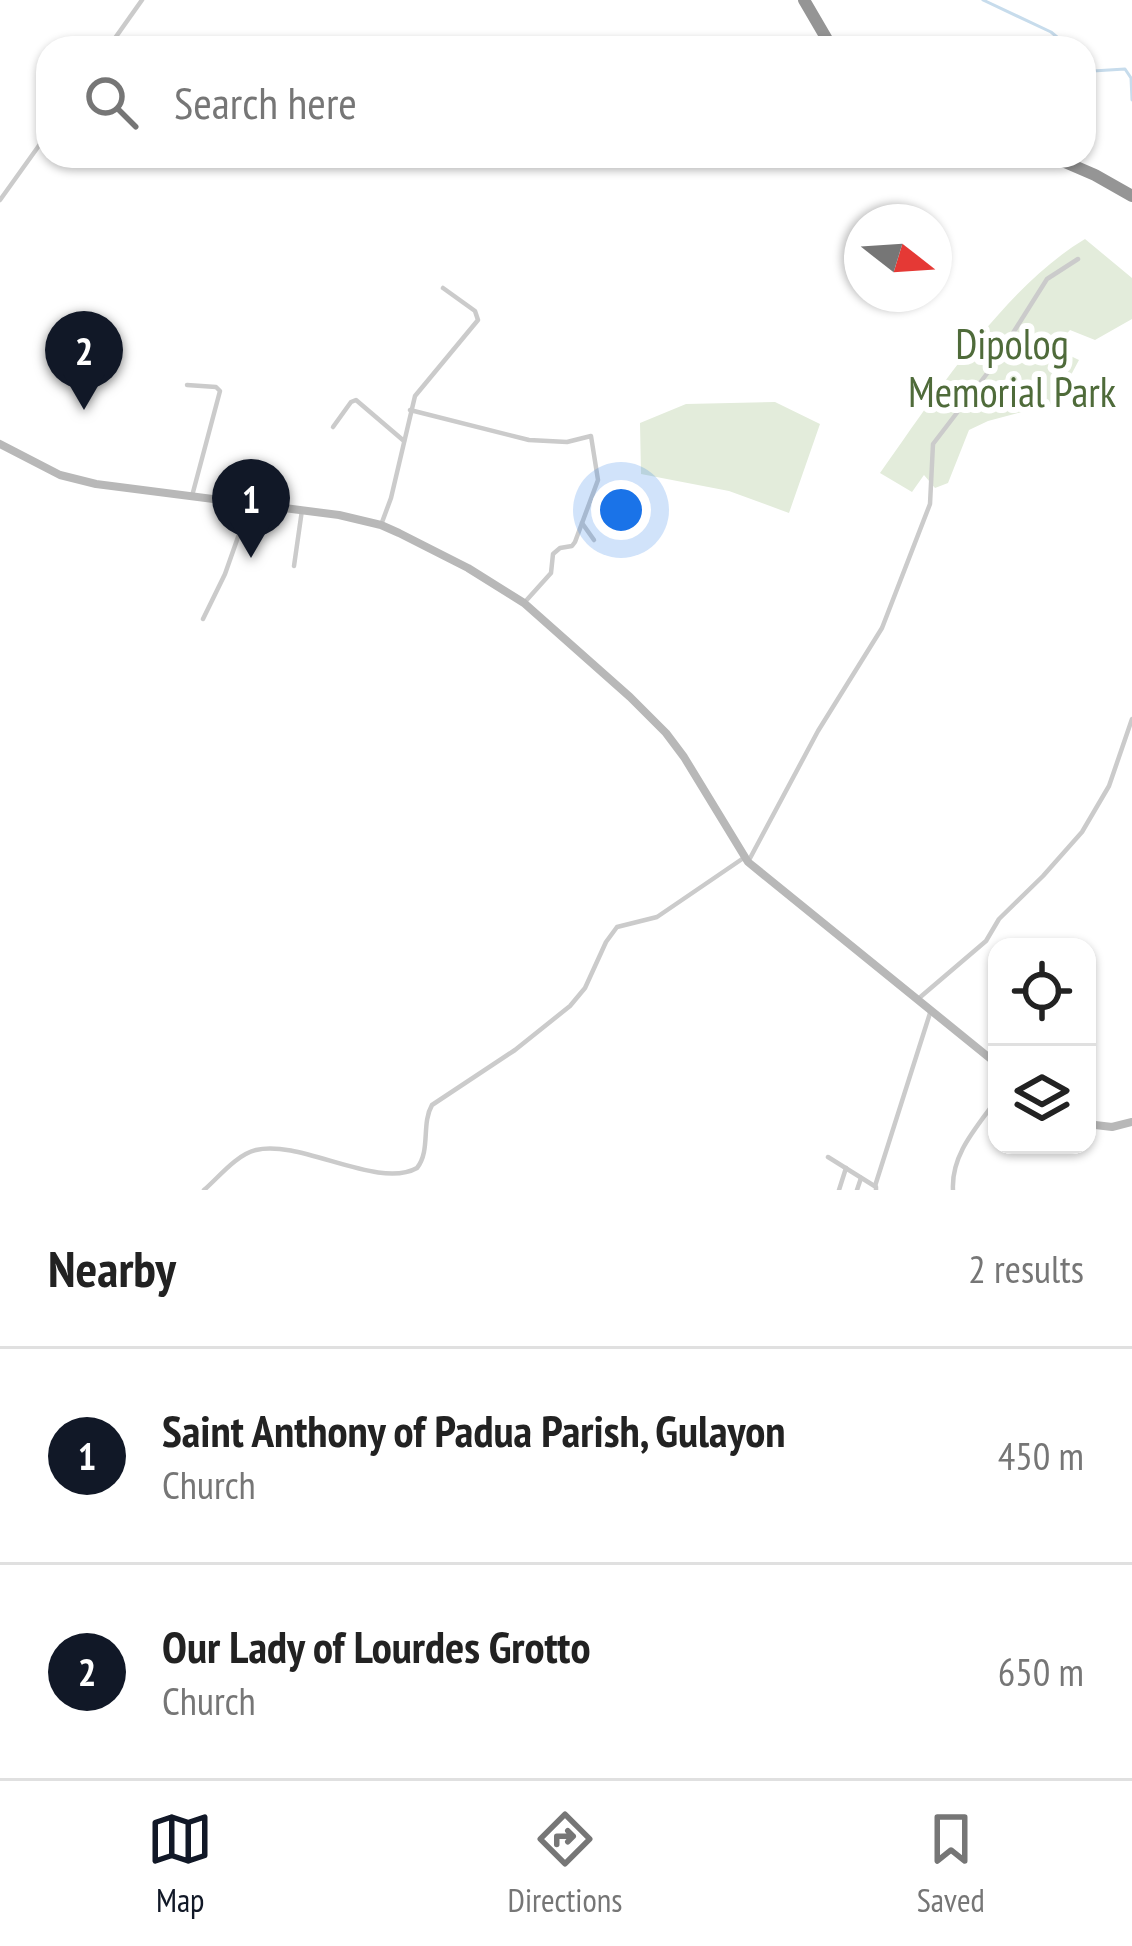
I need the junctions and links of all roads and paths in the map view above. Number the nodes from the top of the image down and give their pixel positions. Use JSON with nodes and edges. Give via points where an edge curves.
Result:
{"nodes":[{"id":1,"x":142,"y":0,"type":"edge"},
{"id":2,"x":805,"y":0,"type":"edge"},
{"id":3,"x":116,"y":36,"type":"edge"},
{"id":4,"x":825,"y":36,"type":"edge"},
{"id":5,"x":36,"y":150,"type":"edge"},
{"id":6,"x":1079,"y":168,"type":"edge"},
{"id":7,"x":1132,"y":196,"type":"edge"},
{"id":8,"x":0,"y":200,"type":"edge"},
{"id":9,"x":1078,"y":259,"type":"dead end"},
{"id":10,"x":443,"y":288,"type":"dead end"},
{"id":11,"x":187,"y":385,"type":"dead end"},
{"id":12,"x":410,"y":410,"type":"junction"},
{"id":13,"x":333,"y":427,"type":"dead end"},
{"id":14,"x":404,"y":442,"type":"junction"},
{"id":15,"x":0,"y":444,"type":"edge"},
{"id":16,"x":192,"y":496,"type":"junction"},
{"id":17,"x":250,"y":503,"type":"junction"},
{"id":18,"x":302,"y":510,"type":"junction"},
{"id":19,"x":583,"y":524,"type":"junction"},
{"id":20,"x":381,"y":525,"type":"junction"},
{"id":21,"x":594,"y":540,"type":"dead end"},
{"id":22,"x":294,"y":566,"type":"dead end"},
{"id":23,"x":524,"y":603,"type":"junction"},
{"id":24,"x":203,"y":619,"type":"dead end"},
{"id":25,"x":1132,"y":719,"type":"edge"},
{"id":26,"x":746,"y":860,"type":"junction"},
{"id":27,"x":918,"y":999,"type":"junction"},
{"id":28,"x":931,"y":1010,"type":"junction"},
{"id":29,"x":988,"y":1057,"type":"edge"},
{"id":30,"x":988,"y":1112,"type":"edge"},
{"id":31,"x":1132,"y":1122,"type":"edge"},
{"id":32,"x":1096,"y":1125,"type":"edge"},
{"id":33,"x":828,"y":1157,"type":"dead end"},
{"id":34,"x":846,"y":1168,"type":"junction"},
{"id":35,"x":330,"y":1170,"type":"dead end"},
{"id":36,"x":861,"y":1178,"type":"junction"},
{"id":37,"x":387,"y":1182,"type":"dead end"},
{"id":38,"x":876,"y":1188,"type":"edge"},
{"id":39,"x":204,"y":1190,"type":"edge"},
{"id":40,"x":838,"y":1190,"type":"edge"},
{"id":41,"x":857,"y":1190,"type":"edge"},
{"id":42,"x":953,"y":1190,"type":"edge"}],
"edges":[{"from":1,"to":3,"type":"street"},
{"from":2,"to":4,"type":"highway"},
{"from":5,"to":8,"type":"street"},
{"from":6,"to":7,"type":"highway"},
{"from":9,"to":26,"type":"street","via":[[1047,279],[933,444],[930,504],[882,628]]},
{"from":10,"to":12,"type":"street","via":[[478,320]]},
{"from":11,"to":16,"type":"street","via":[[220,391]]},
{"from":12,"to":14,"type":"street"},
{"from":12,"to":19,"type":"street","via":[[529,440],[591,436],[598,480]]},
{"from":13,"to":14,"type":"street","via":[[356,400]]},
{"from":14,"to":20,"type":"street"},
{"from":15,"to":16,"type":"main road","via":[[60,475]]},
{"from":16,"to":17,"type":"main road"},
{"from":17,"to":18,"type":"main road"},
{"from":17,"to":24,"type":"street"},
{"from":18,"to":20,"type":"main road"},
{"from":18,"to":22,"type":"street"},
{"from":19,"to":21,"type":"street"},
{"from":19,"to":23,"type":"street","via":[[572,546],[553,554],[551,573]]},
{"from":20,"to":23,"type":"main road"},
{"from":23,"to":26,"type":"main road","via":[[666,733]]},
{"from":25,"to":27,"type":"street","via":[[1109,786],[1082,832],[986,940]]},
{"from":26,"to":27,"type":"main road"},
{"from":26,"to":37,"type":"street","via":[[657,917],[617,928],[579,998],[433,1105],[419,1166]]},
{"from":27,"to":28,"type":"main road"},
{"from":28,"to":29,"type":"main road"},
{"from":28,"to":38,"type":"street"},
{"from":30,"to":42,"type":"street","via":[[957,1158]]},
{"from":31,"to":32,"type":"main road"},
{"from":33,"to":34,"type":"street"},
{"from":34,"to":36,"type":"street"},
{"from":34,"to":40,"type":"street"},
{"from":35,"to":39,"type":"street","via":[[259,1149]]},
{"from":36,"to":38,"type":"street"},
{"from":36,"to":41,"type":"street"}]}
